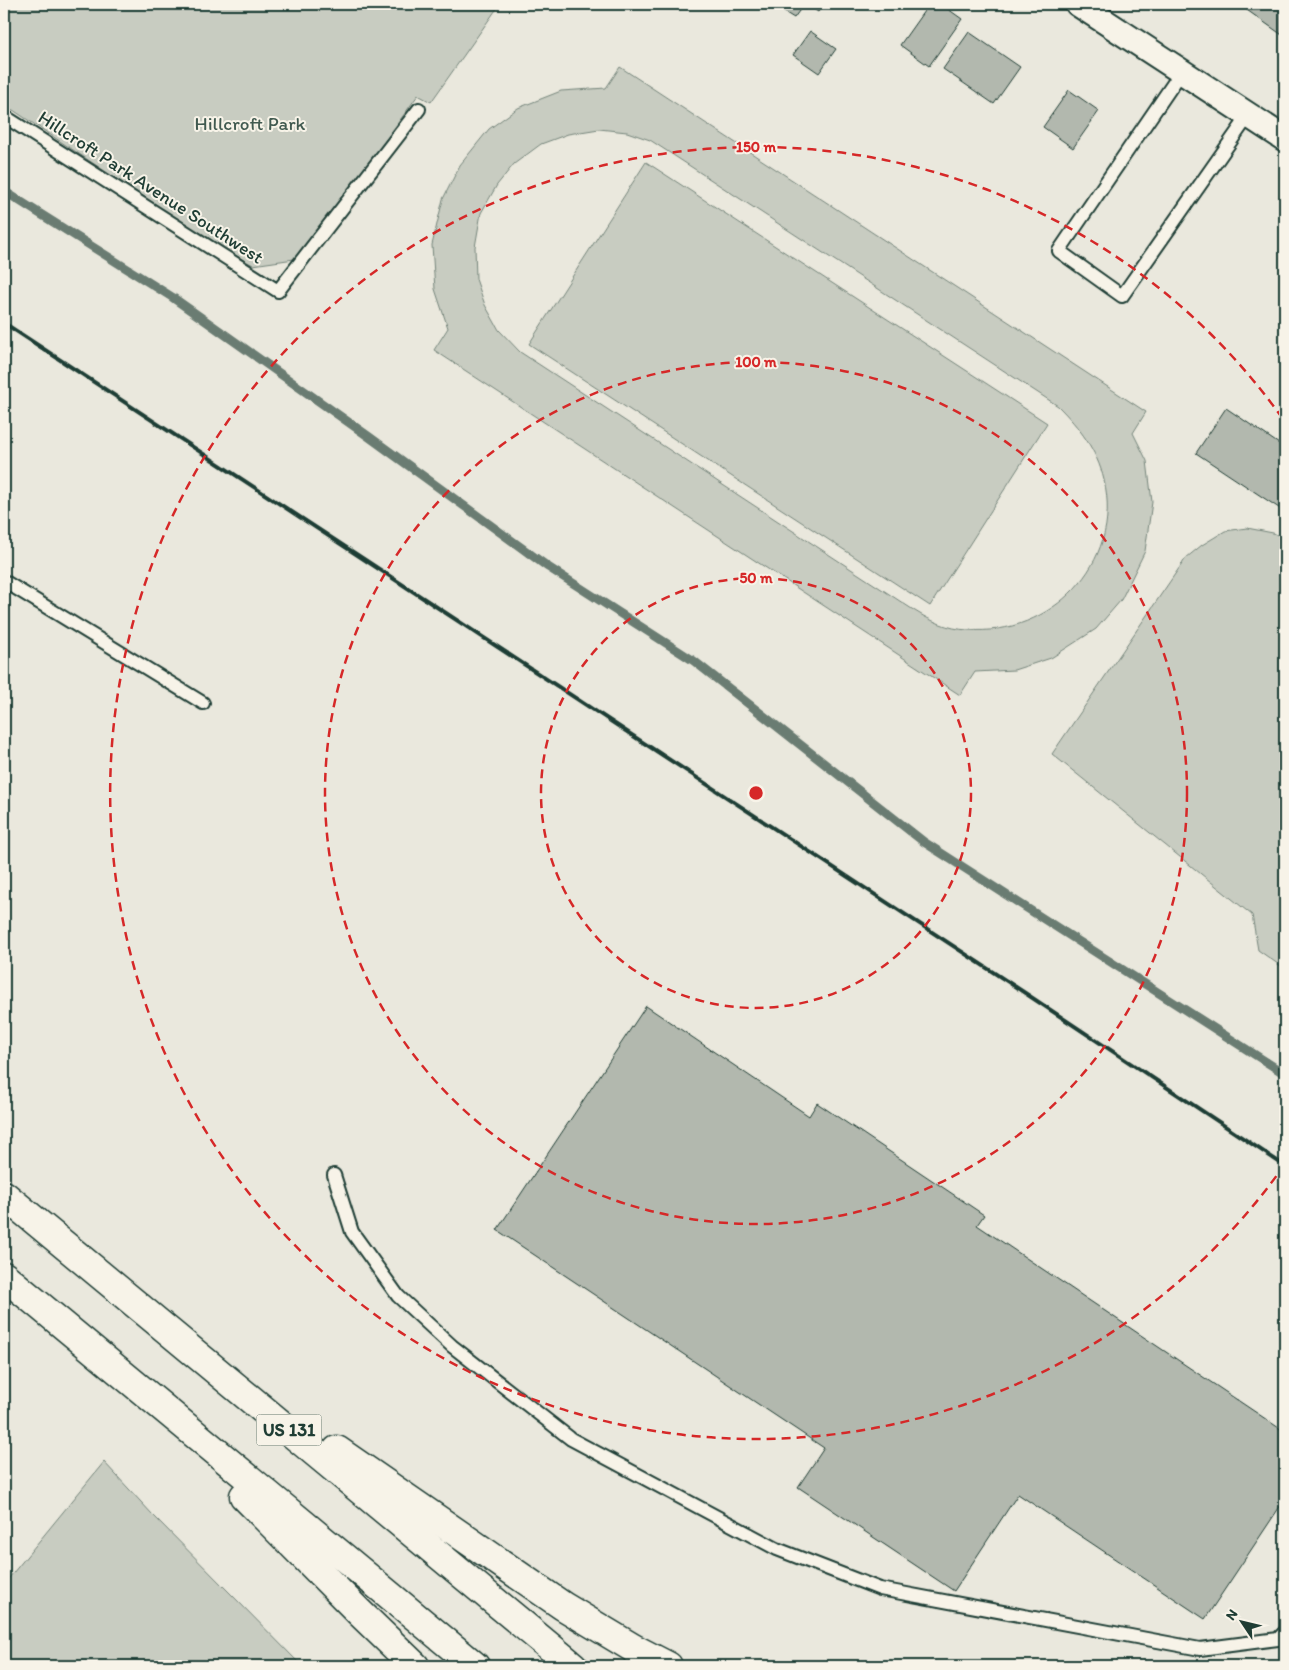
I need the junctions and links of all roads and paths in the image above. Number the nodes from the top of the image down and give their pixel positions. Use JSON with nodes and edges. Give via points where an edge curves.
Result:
{"nodes":[{"id":1,"x":1078,"y":4,"type":"edge"},
{"id":2,"x":1182,"y":71,"type":"junction"},
{"id":3,"x":419,"y":109,"type":"dead end"},
{"id":4,"x":1249,"y":115,"type":"junction"},
{"id":5,"x":4,"y":116,"type":"edge"},
{"id":6,"x":1285,"y":139,"type":"edge"},
{"id":7,"x":4,"y":581,"type":"edge"},
{"id":8,"x":203,"y":703,"type":"dead end"},
{"id":9,"x":334,"y":1175,"type":"dead end"},
{"id":10,"x":4,"y":1195,"type":"edge"},
{"id":11,"x":4,"y":1276,"type":"edge"},
{"id":12,"x":192,"y":1350,"type":"junction"},
{"id":13,"x":140,"y":1390,"type":"junction"},
{"id":14,"x":1285,"y":1632,"type":"edge"},
{"id":15,"x":415,"y":1666,"type":"edge"},
{"id":16,"x":475,"y":1666,"type":"edge"},
{"id":17,"x":573,"y":1666,"type":"edge"},
{"id":18,"x":668,"y":1666,"type":"edge"}],
"edges":[{"from":1,"to":2,"type":"street"},
{"from":2,"to":4,"type":"street"},
{"from":2,"to":4,"type":"lane","via":[[1059,251],[1122,296]]},
{"from":3,"to":5,"type":"lane","name":"Hillcroft Park Avenue Southwest","via":[[278,291]]},
{"from":4,"to":6,"type":"street"},
{"from":7,"to":8,"type":"lane"},
{"from":9,"to":14,"type":"lane","via":[[352,1232],[398,1296],[452,1346],[571,1439],[777,1549],[880,1589],[1200,1649],[1278,1639]]},
{"from":10,"to":12,"type":"highway","number":"US 131"},
{"from":11,"to":13,"type":"highway"},
{"from":12,"to":17,"type":"highway","number":"US 131"},
{"from":12,"to":18,"type":"highway","via":[[563,1606]]},
{"from":13,"to":15,"type":"highway"},
{"from":13,"to":16,"type":"highway"}]}
